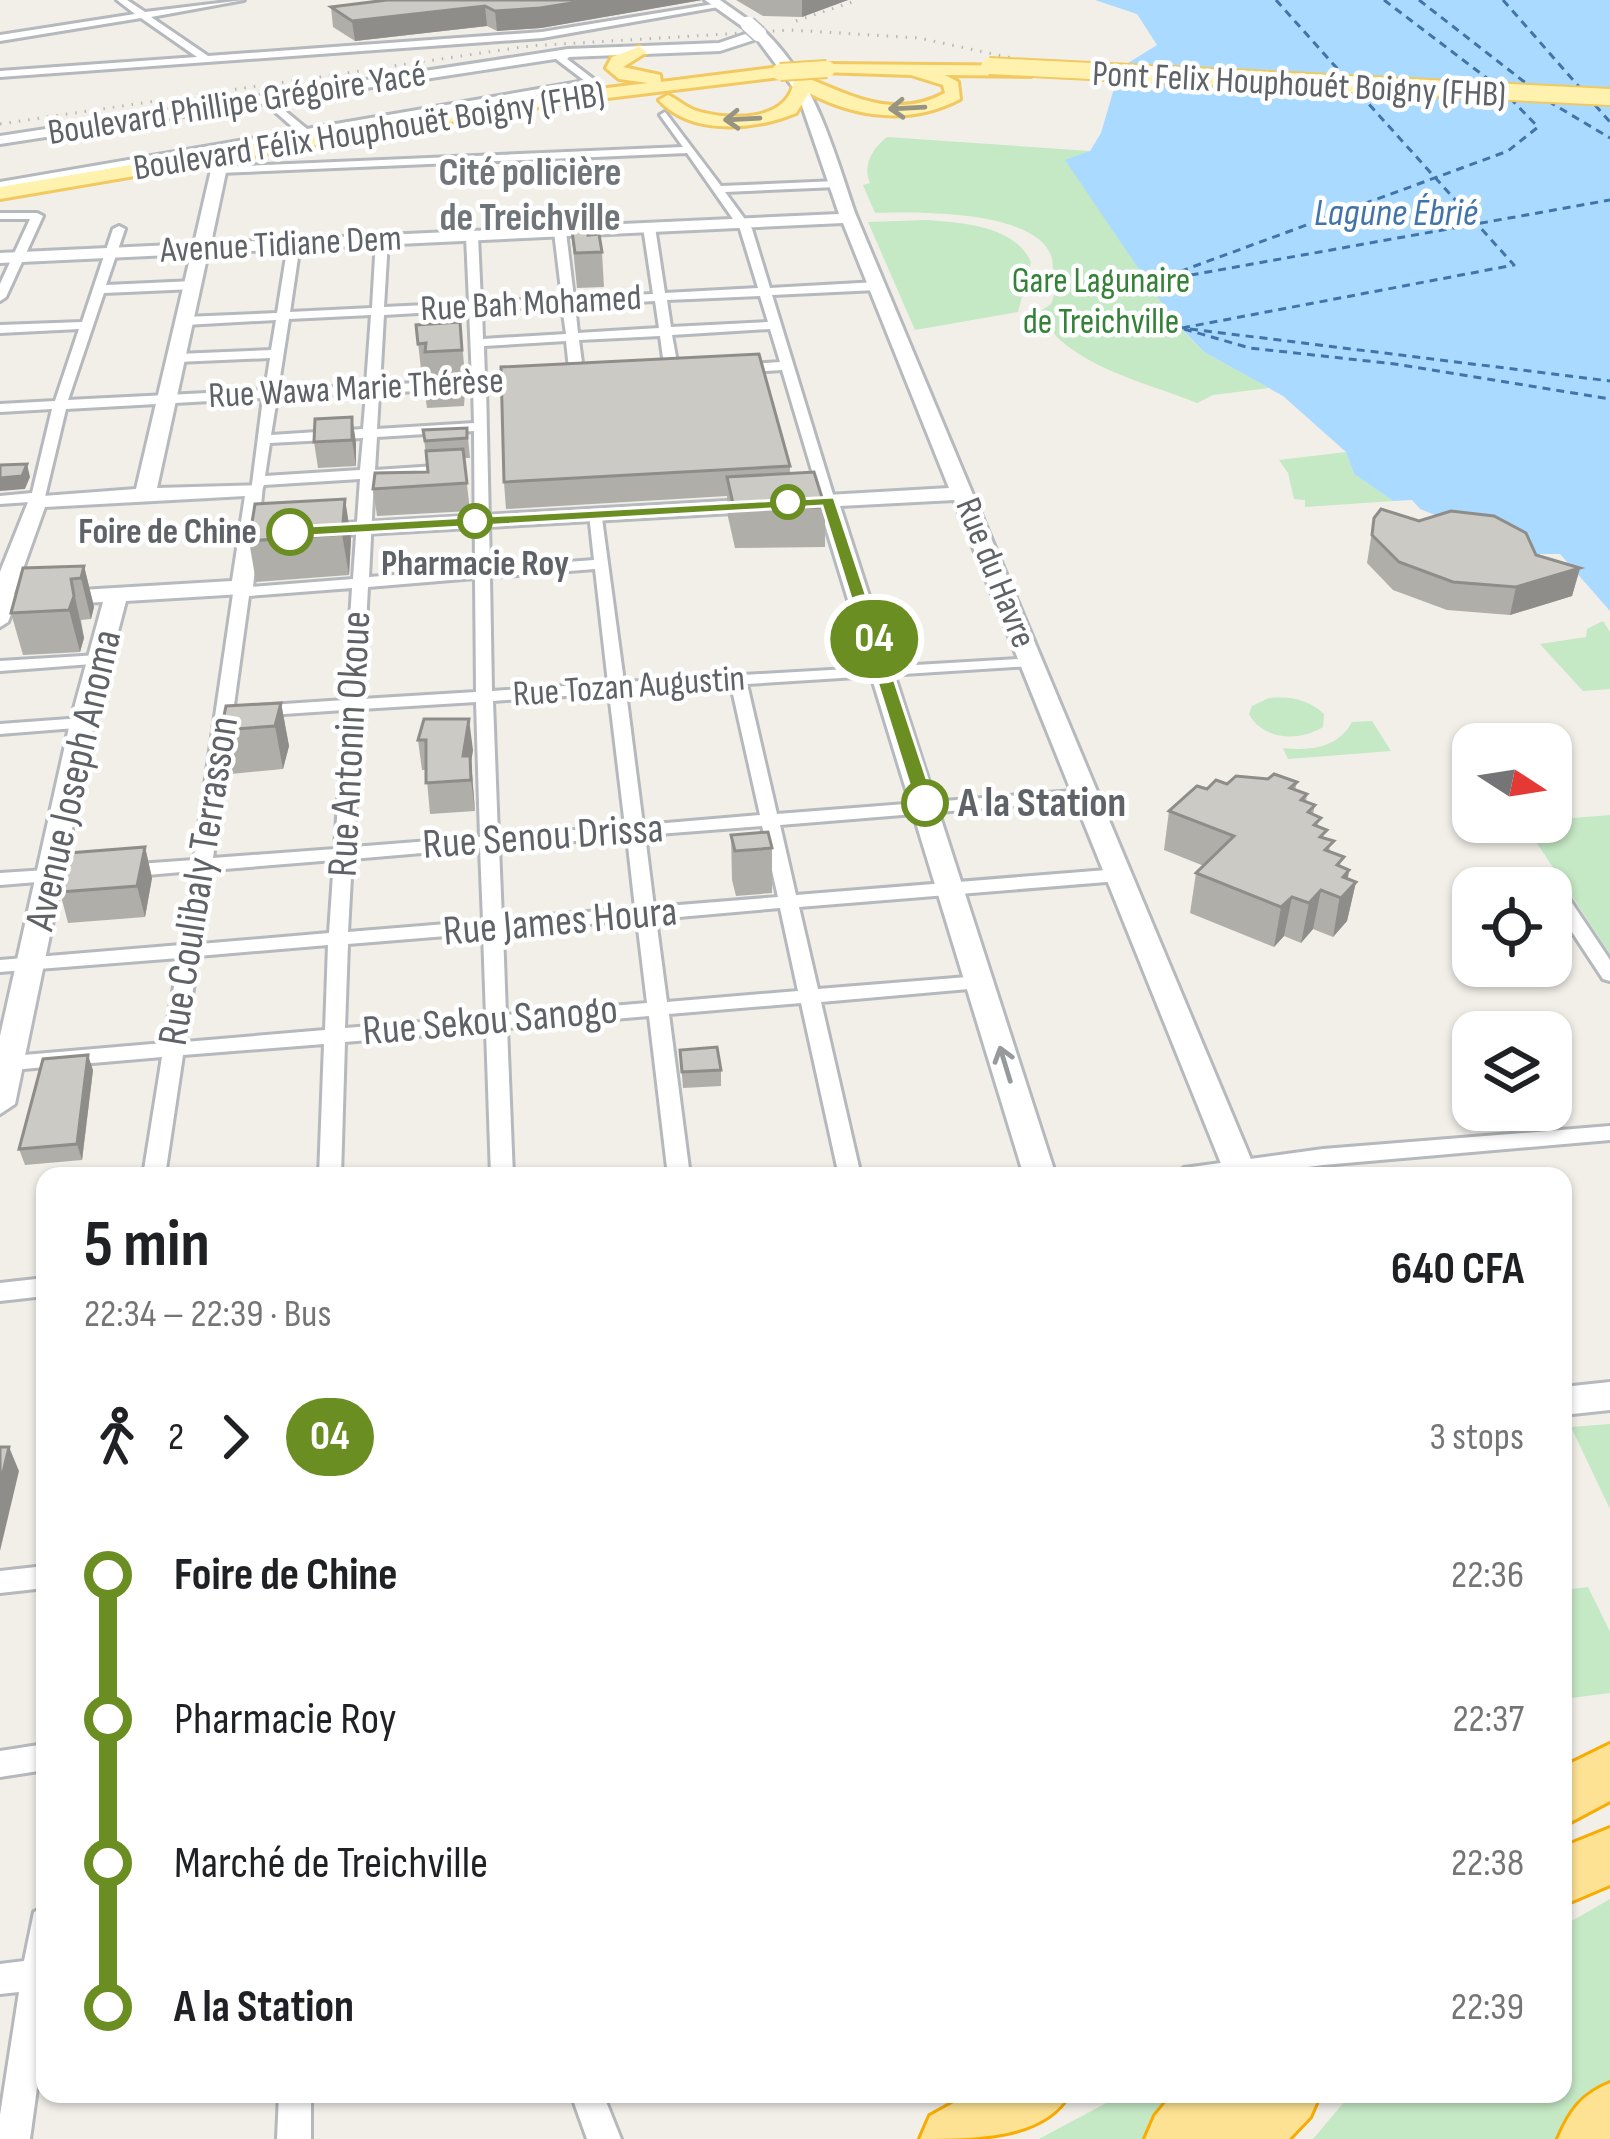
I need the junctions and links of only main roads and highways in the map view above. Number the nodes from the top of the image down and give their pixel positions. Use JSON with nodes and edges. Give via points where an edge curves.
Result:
{"nodes":[{"id":1,"x":639,"y":52,"type":"road end"},
{"id":2,"x":783,"y":68,"type":"junction"},
{"id":3,"x":826,"y":68,"type":"junction"},
{"id":4,"x":859,"y":68,"type":"junction"},
{"id":5,"x":988,"y":68,"type":"junction"},
{"id":6,"x":740,"y":77,"type":"junction"},
{"id":7,"x":694,"y":79,"type":"junction"},
{"id":8,"x":1610,"y":99,"type":"edge"},
{"id":9,"x":495,"y":105,"type":"junction"},
{"id":10,"x":465,"y":106,"type":"road end"},
{"id":11,"x":0,"y":189,"type":"edge"},
{"id":12,"x":1610,"y":1766,"type":"edge"},
{"id":13,"x":1572,"y":1772,"type":"edge"},
{"id":14,"x":1572,"y":1793,"type":"edge"},
{"id":15,"x":1610,"y":1856,"type":"edge"},
{"id":16,"x":1572,"y":1872,"type":"edge"},
{"id":17,"x":1019,"y":2103,"type":"edge"},
{"id":18,"x":1208,"y":2103,"type":"edge"},
{"id":19,"x":1278,"y":2103,"type":"edge"},
{"id":20,"x":1610,"y":2116,"type":"edge"},
{"id":21,"x":953,"y":2139,"type":"edge"},
{"id":22,"x":1178,"y":2139,"type":"edge"},
{"id":23,"x":1242,"y":2139,"type":"edge"},
{"id":24,"x":1591,"y":2139,"type":"edge"}],
"edges":[{"from":1,"to":7,"type":"main road","via":[[615,62],[617,72]]},
{"from":2,"to":3,"type":"main road","bridge":true},
{"from":2,"to":6,"type":"main road"},
{"from":2,"to":7,"type":"main road"},
{"from":3,"to":4,"type":"main road"},
{"from":3,"to":5,"type":"main road"},
{"from":4,"to":5,"type":"main road"},
{"from":4,"to":6,"type":"main road","one_way":true,"via":[[928,74],[950,82],[954,95],[925,107],[873,108],[842,103],[802,81],[798,102],[764,117],[698,118],[667,107],[698,85]]},
{"from":5,"to":8,"type":"main road","name":"Pont Felix Houphouét Boigny (FHB)","bridge":true},
{"from":6,"to":11,"type":"main road","name":"Boulevard Félix Houphouët Boigny (FHB)"},
{"from":7,"to":9,"type":"main road","name":"Boulevard Félix Houphouët Boigny (FHB)"},
{"from":9,"to":10,"type":"main road"},
{"from":9,"to":11,"type":"main road","name":"Boulevard Félix Houphouët Boigny (FHB)"},
{"from":12,"to":13,"type":"highway"},
{"from":12,"to":14,"type":"highway"},
{"from":15,"to":16,"type":"highway"},
{"from":17,"to":21,"type":"highway"},
{"from":18,"to":22,"type":"highway"},
{"from":19,"to":23,"type":"highway"},
{"from":20,"to":24,"type":"highway"}]}
